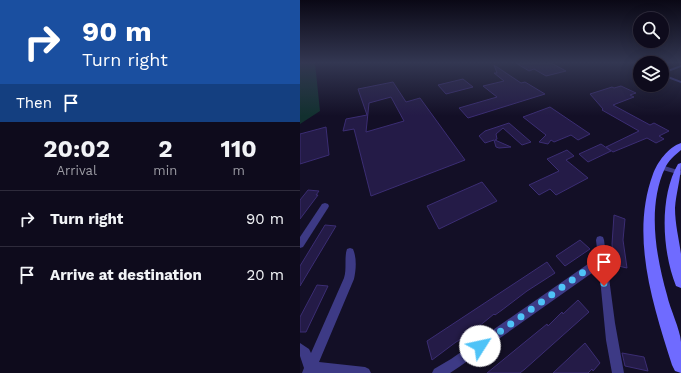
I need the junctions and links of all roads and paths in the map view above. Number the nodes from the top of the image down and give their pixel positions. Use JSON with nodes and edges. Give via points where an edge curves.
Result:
{"nodes":[{"id":1,"x":681,"y":146,"type":"edge"},
{"id":2,"x":661,"y":167,"type":"junction"},
{"id":3,"x":680,"y":171,"type":"edge"},
{"id":4,"x":325,"y":206,"type":"dead end"},
{"id":5,"x":600,"y":240,"type":"dead end"},
{"id":6,"x":300,"y":244,"type":"edge"},
{"id":7,"x":677,"y":248,"type":"edge"},
{"id":8,"x":350,"y":252,"type":"dead end"},
{"id":9,"x":603,"y":258,"type":"junction"},
{"id":10,"x":681,"y":281,"type":"edge"},
{"id":11,"x":300,"y":349,"type":"edge"},
{"id":12,"x":681,"y":364,"type":"edge"},
{"id":13,"x":309,"y":370,"type":"edge"},
{"id":14,"x":365,"y":373,"type":"edge"},
{"id":15,"x":438,"y":373,"type":"edge"},
{"id":16,"x":618,"y":373,"type":"edge"}],
"edges":[{"from":1,"to":2,"type":"main road"},
{"from":2,"to":3,"type":"street"},
{"from":2,"to":12,"type":"main road","via":[[651,195],[650,240],[654,271],[669,330]]},
{"from":3,"to":7,"type":"main road","via":[[670,206]]},
{"from":4,"to":6,"type":"street"},
{"from":5,"to":9,"type":"street"},
{"from":7,"to":10,"type":"main road"},
{"from":8,"to":13,"type":"street","via":[[349,279]]},
{"from":9,"to":15,"type":"street"},
{"from":9,"to":16,"type":"street","via":[[606,300]]},
{"from":11,"to":13,"type":"street","via":[[304,353]]},
{"from":13,"to":14,"type":"street"}]}
